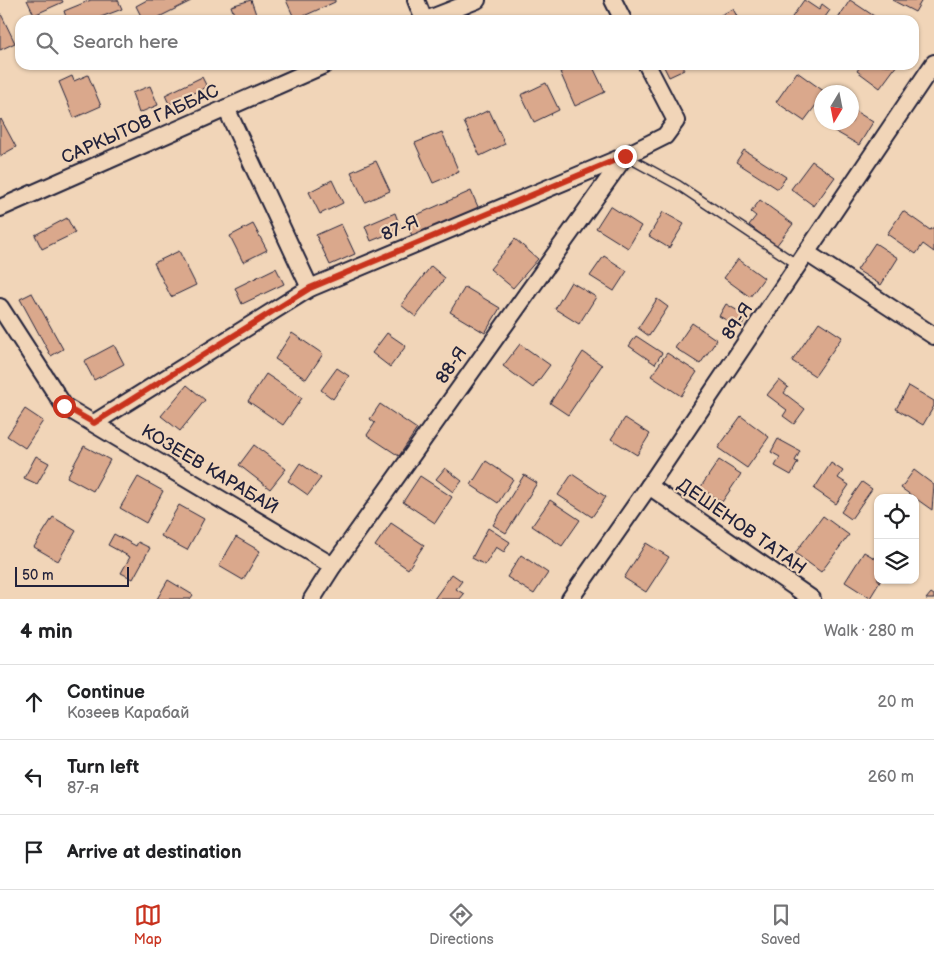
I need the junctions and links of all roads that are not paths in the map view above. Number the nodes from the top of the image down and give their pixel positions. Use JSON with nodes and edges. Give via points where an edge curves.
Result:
{"nodes":[{"id":1,"x":416,"y":0,"type":"edge"},
{"id":2,"x":477,"y":0,"type":"edge"},
{"id":3,"x":612,"y":0,"type":"edge"},
{"id":4,"x":423,"y":15,"type":"edge"},
{"id":5,"x":438,"y":15,"type":"edge"},
{"id":6,"x":620,"y":15,"type":"edge"},
{"id":7,"x":313,"y":70,"type":"edge"},
{"id":8,"x":650,"y":70,"type":"edge"},
{"id":9,"x":932,"y":71,"type":"edge"},
{"id":10,"x":226,"y":108,"type":"junction"},
{"id":11,"x":625,"y":156,"type":"junction"},
{"id":12,"x":0,"y":208,"type":"edge"},
{"id":13,"x":802,"y":259,"type":"junction"},
{"id":14,"x":310,"y":288,"type":"junction"},
{"id":15,"x":0,"y":307,"type":"edge"},
{"id":16,"x":934,"y":336,"type":"edge"},
{"id":17,"x":94,"y":423,"type":"junction"},
{"id":18,"x":649,"y":486,"type":"junction"},
{"id":19,"x":332,"y":566,"type":"junction"},
{"id":20,"x":312,"y":599,"type":"edge"},
{"id":21,"x":570,"y":599,"type":"edge"},
{"id":22,"x":812,"y":599,"type":"edge"}],
"edges":[{"from":1,"to":4,"type":"street"},
{"from":2,"to":5,"type":"street"},
{"from":3,"to":6,"type":"street"},
{"from":7,"to":10,"type":"street","name":"САРКЫТОВ ГАББАС"},
{"from":8,"to":11,"type":"street","name":"87-Я","via":[[676,121],[665,136]]},
{"from":9,"to":13,"type":"street","name":"89-Я"},
{"from":10,"to":12,"type":"street","name":"САРКЫТОВ ГАББАС"},
{"from":10,"to":14,"type":"street"},
{"from":11,"to":13,"type":"lane"},
{"from":11,"to":14,"type":"street","name":"87-Я"},
{"from":11,"to":19,"type":"street","name":"88-Я"},
{"from":13,"to":16,"type":"street"},
{"from":13,"to":18,"type":"street","name":"89-Я"},
{"from":14,"to":17,"type":"street","name":"87-Я"},
{"from":15,"to":17,"type":"street","name":"КОЗЕЕВ КАРАБАЙ","via":[[64,406]]},
{"from":17,"to":19,"type":"street","name":"КОЗЕЕВ КАРАБАЙ"},
{"from":18,"to":21,"type":"street","name":"89-Я"},
{"from":18,"to":22,"type":"street","name":"ДЕШЕНОВ ТАТАН"},
{"from":19,"to":20,"type":"street","name":"88-Я"}]}
